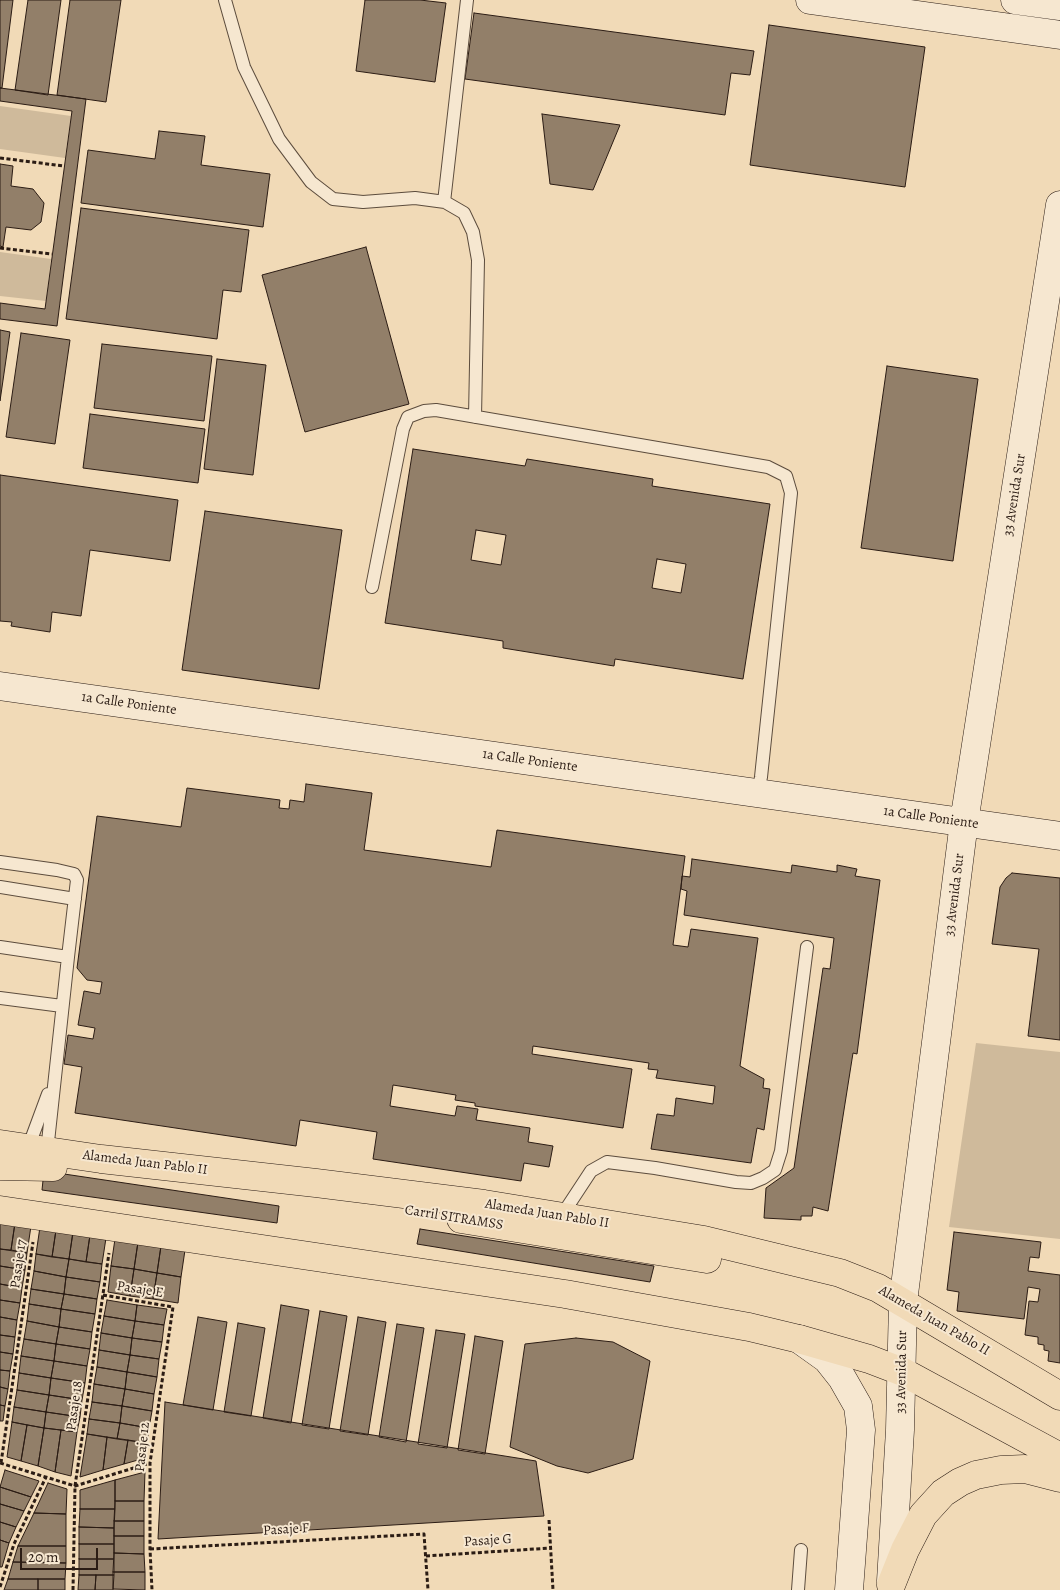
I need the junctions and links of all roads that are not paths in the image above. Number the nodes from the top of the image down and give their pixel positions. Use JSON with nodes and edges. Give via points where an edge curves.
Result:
{"nodes":[{"id":1,"x":225,"y":0,"type":"edge"},
{"id":2,"x":467,"y":0,"type":"edge"},
{"id":3,"x":810,"y":0,"type":"edge"},
{"id":4,"x":1015,"y":0,"type":"edge"},
{"id":5,"x":1060,"y":6,"type":"edge"},
{"id":6,"x":1060,"y":35,"type":"edge"},
{"id":7,"x":444,"y":202,"type":"junction"},
{"id":8,"x":1060,"y":205,"type":"edge"},
{"id":9,"x":475,"y":416,"type":"junction"},
{"id":10,"x":372,"y":587,"type":"dead end"},
{"id":11,"x":0,"y":686,"type":"edge"},
{"id":12,"x":758,"y":793,"type":"junction"},
{"id":13,"x":964,"y":822,"type":"junction"},
{"id":14,"x":1060,"y":836,"type":"edge"},
{"id":15,"x":0,"y":862,"type":"edge"},
{"id":16,"x":0,"y":888,"type":"edge"},
{"id":17,"x":74,"y":898,"type":"junction"},
{"id":18,"x":0,"y":947,"type":"edge"},
{"id":19,"x":807,"y":947,"type":"dead end"},
{"id":20,"x":68,"y":957,"type":"junction"},
{"id":21,"x":0,"y":998,"type":"edge"},
{"id":22,"x":62,"y":1006,"type":"junction"},
{"id":23,"x":55,"y":1076,"type":"junction"},
{"id":24,"x":0,"y":1144,"type":"edge"},
{"id":25,"x":37,"y":1150,"type":"junction"},
{"id":26,"x":0,"y":1166,"type":"edge"},
{"id":27,"x":0,"y":1193,"type":"edge"},
{"id":28,"x":0,"y":1210,"type":"edge"},
{"id":29,"x":558,"y":1215,"type":"junction"},
{"id":30,"x":903,"y":1302,"type":"junction"},
{"id":31,"x":799,"y":1339,"type":"junction"},
{"id":32,"x":869,"y":1359,"type":"junction"},
{"id":33,"x":903,"y":1372,"type":"junction"},
{"id":34,"x":1060,"y":1396,"type":"edge"},
{"id":35,"x":1060,"y":1458,"type":"edge"},
{"id":36,"x":1060,"y":1478,"type":"edge"},
{"id":37,"x":801,"y":1550,"type":"dead end"},
{"id":38,"x":890,"y":1587,"type":"edge"},
{"id":39,"x":798,"y":1590,"type":"edge"},
{"id":40,"x":849,"y":1590,"type":"edge"}],
"edges":[{"from":1,"to":7,"type":"lane","via":[[244,67],[279,139],[311,182],[333,199],[363,202],[415,198]]},
{"from":2,"to":7,"type":"lane"},
{"from":3,"to":6,"type":"street"},
{"from":4,"to":5,"type":"street"},
{"from":7,"to":9,"type":"lane","via":[[464,213],[473,232],[478,260]]},
{"from":8,"to":13,"type":"street","name":"33 Avenida Sur"},
{"from":9,"to":10,"type":"lane","via":[[436,410],[408,417],[402,429]]},
{"from":9,"to":12,"type":"lane","via":[[768,467],[786,476],[791,492]]},
{"from":11,"to":12,"type":"street","name":"1a Calle Poniente"},
{"from":12,"to":13,"type":"street","name":"1a Calle Poniente"},
{"from":13,"to":14,"type":"street","name":"1a Calle Poniente"},
{"from":13,"to":30,"type":"street","name":"33 Avenida Sur"},
{"from":15,"to":17,"type":"lane","via":[[74,874],[77,880]]},
{"from":16,"to":17,"type":"lane"},
{"from":17,"to":20,"type":"lane"},
{"from":18,"to":20,"type":"lane"},
{"from":19,"to":29,"type":"lane","via":[[781,1152],[775,1170],[751,1183],[607,1162],[591,1171],[566,1209]]},
{"from":20,"to":22,"type":"lane"},
{"from":21,"to":22,"type":"lane"},
{"from":22,"to":23,"type":"lane"},
{"from":23,"to":25,"type":"lane"},
{"from":23,"to":25,"type":"lane"},
{"from":24,"to":25,"type":"main road","name":"Alameda Juan Pablo II"},
{"from":25,"to":29,"type":"main road","name":"Alameda Juan Pablo II"},
{"from":26,"to":30,"type":"main road","name":"Carril SITRAMSS","via":[[48,1166],[136,1175],[419,1212],[811,1276]]},
{"from":27,"to":32,"type":"main road","via":[[50,1205],[394,1251],[688,1298],[836,1333],[862,1345]]},
{"from":28,"to":31,"type":"main road","via":[[565,1294]]},
{"from":29,"to":30,"type":"main road","name":"Alameda Juan Pablo II","via":[[704,1240],[840,1273]]},
{"from":30,"to":33,"type":"street","name":"33 Avenida Sur"},
{"from":30,"to":34,"type":"main road","name":"Alameda Juan Pablo II"},
{"from":31,"to":32,"type":"main road"},
{"from":31,"to":40,"type":"street","via":[[827,1360],[858,1406],[861,1430]]},
{"from":32,"to":33,"type":"main road"},
{"from":33,"to":35,"type":"main road"},
{"from":33,"to":38,"type":"street","name":"33 Avenida Sur"},
{"from":36,"to":38,"type":"main road","via":[[1025,1469],[1001,1470],[976,1475],[943,1493],[922,1515]]},
{"from":37,"to":39,"type":"lane"}]}
